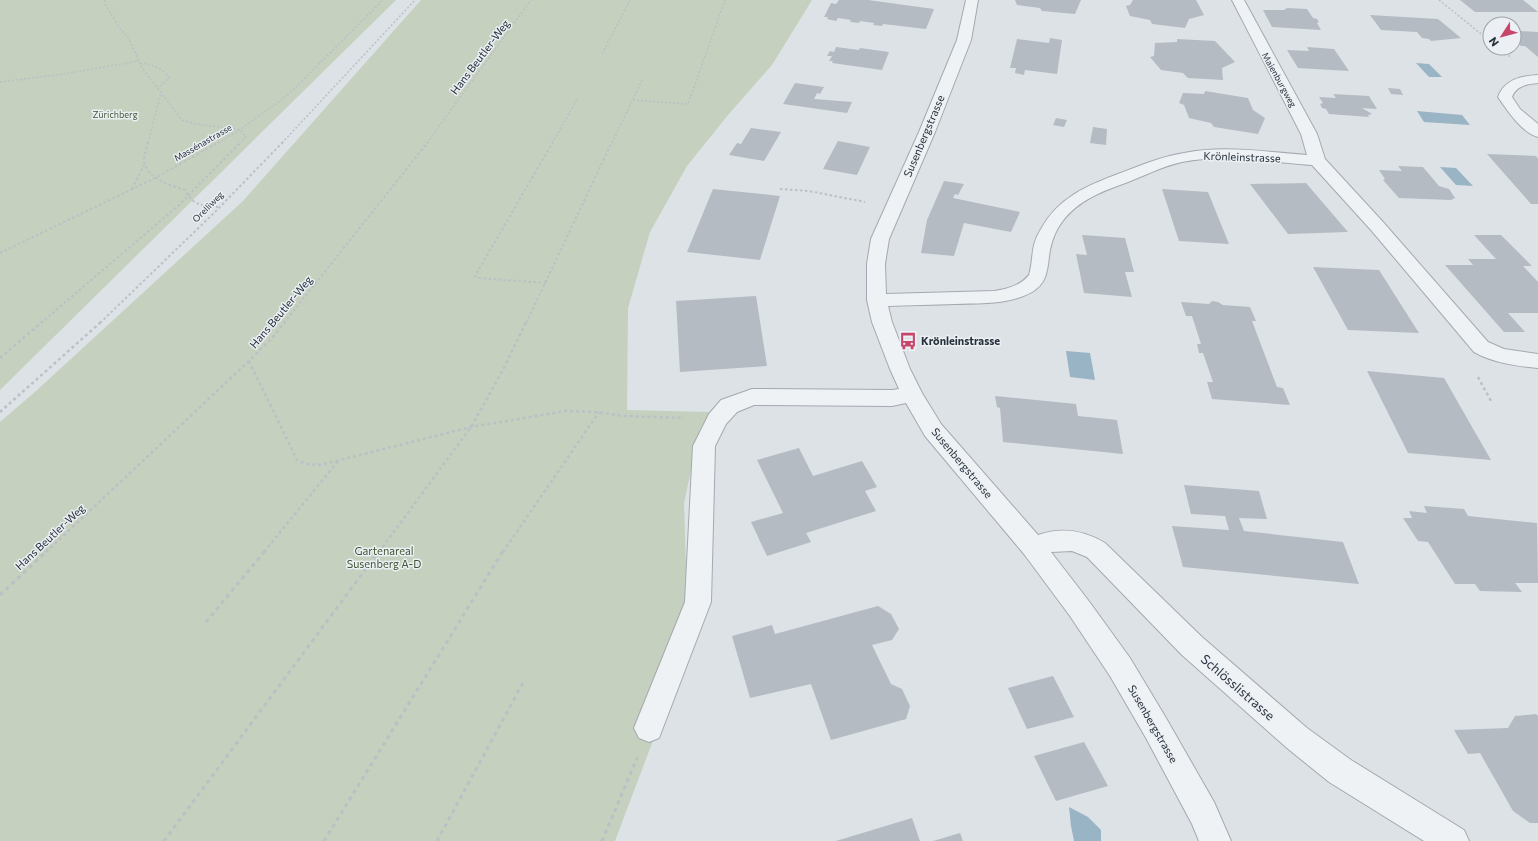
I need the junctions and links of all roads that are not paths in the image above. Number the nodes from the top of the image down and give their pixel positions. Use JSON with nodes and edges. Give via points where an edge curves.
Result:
{"nodes":[{"id":1,"x":968,"y":0,"type":"edge"},
{"id":2,"x":1238,"y":0,"type":"edge"},
{"id":3,"x":1538,"y":79,"type":"edge"},
{"id":4,"x":1538,"y":132,"type":"edge"},
{"id":5,"x":1317,"y":160,"type":"junction"},
{"id":6,"x":877,"y":300,"type":"junction"},
{"id":7,"x":1538,"y":361,"type":"edge"},
{"id":8,"x":912,"y":394,"type":"junction"},
{"id":9,"x":1033,"y":547,"type":"junction"},
{"id":10,"x":649,"y":728,"type":"road end"},
{"id":11,"x":1215,"y":841,"type":"edge"},
{"id":12,"x":1453,"y":841,"type":"edge"}],
"edges":[{"from":1,"to":6,"type":"street","name":"Susenbergstrasse","via":[[964,40],[880,239],[876,264]]},
{"from":2,"to":5,"type":"street","name":"Maienburgweg","via":[[1309,134]]},
{"from":3,"to":4,"type":"street","via":[[1514,85],[1506,92],[1505,97],[1515,112]]},
{"from":5,"to":6,"type":"street","name":"Krönleinstrasse","via":[[1227,155],[1191,156],[1160,164],[1092,190],[1065,208],[1055,219],[1044,241],[1038,276],[1020,290],[1008,295],[976,298]]},
{"from":5,"to":7,"type":"street","via":[[1481,347],[1507,358]]},
{"from":6,"to":8,"type":"street","name":"Susenbergstrasse","via":[[889,342]]},
{"from":8,"to":9,"type":"street","name":"Susenbergstrasse","via":[[933,430]]},
{"from":8,"to":10,"type":"street","via":[[892,398],[752,397],[729,406],[717,420],[704,446],[698,602]]},
{"from":9,"to":11,"type":"street","name":"Susenbergstrasse","via":[[1120,667],[1203,814]]},
{"from":9,"to":12,"type":"street","name":"Schlösslistrasse","via":[[1048,541],[1064,539],[1086,543],[1096,550],[1192,646],[1297,738],[1340,770]]}]}
